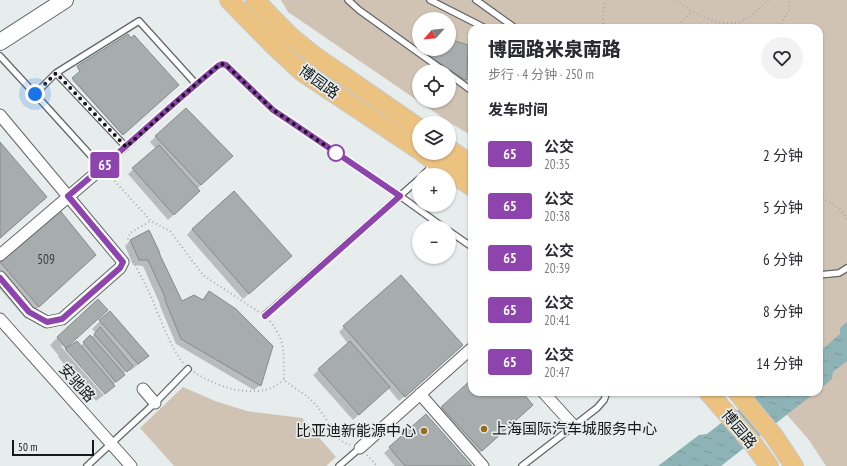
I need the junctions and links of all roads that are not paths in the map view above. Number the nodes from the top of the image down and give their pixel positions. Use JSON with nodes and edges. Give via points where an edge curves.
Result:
{"nodes":[{"id":1,"x":65,"y":0,"type":"edge"},
{"id":2,"x":229,"y":0,"type":"edge"},
{"id":3,"x":255,"y":0,"type":"edge"},
{"id":4,"x":348,"y":0,"type":"edge"},
{"id":5,"x":430,"y":0,"type":"edge"},
{"id":6,"x":476,"y":0,"type":"edge"},
{"id":7,"x":478,"y":24,"type":"edge"},
{"id":8,"x":509,"y":24,"type":"edge"},
{"id":9,"x":0,"y":42,"type":"edge"},
{"id":10,"x":0,"y":56,"type":"edge"},
{"id":11,"x":434,"y":64,"type":"edge"},
{"id":12,"x":56,"y":73,"type":"junction"},
{"id":13,"x":456,"y":79,"type":"edge"},
{"id":14,"x":196,"y":84,"type":"junction"},
{"id":15,"x":468,"y":88,"type":"edge"},
{"id":16,"x":35,"y":94,"type":"junction"},
{"id":17,"x":0,"y":115,"type":"edge"},
{"id":18,"x":412,"y":123,"type":"edge"},
{"id":19,"x":412,"y":145,"type":"edge"},
{"id":20,"x":126,"y":147,"type":"junction"},
{"id":21,"x":456,"y":154,"type":"edge"},
{"id":22,"x":433,"y":160,"type":"edge"},
{"id":23,"x":468,"y":161,"type":"edge"},
{"id":24,"x":102,"y":168,"type":"junction"},
{"id":25,"x":468,"y":184,"type":"edge"},
{"id":26,"x":412,"y":185,"type":"edge"},
{"id":27,"x":68,"y":196,"type":"junction"},
{"id":28,"x":400,"y":196,"type":"junction"},
{"id":29,"x":434,"y":220,"type":"edge"},
{"id":30,"x":456,"y":236,"type":"edge"},
{"id":31,"x":468,"y":244,"type":"edge"},
{"id":32,"x":0,"y":255,"type":"edge"},
{"id":33,"x":847,"y":268,"type":"edge"},
{"id":34,"x":823,"y":275,"type":"edge"},
{"id":35,"x":0,"y":278,"type":"edge"},
{"id":36,"x":265,"y":316,"type":"road end"},
{"id":37,"x":0,"y":319,"type":"edge"},
{"id":38,"x":468,"y":352,"type":"edge"},
{"id":39,"x":188,"y":369,"type":"road end"},
{"id":40,"x":143,"y":389,"type":"dead end"},
{"id":41,"x":420,"y":394,"type":"junction"},
{"id":42,"x":547,"y":396,"type":"edge"},
{"id":43,"x":606,"y":396,"type":"edge"},
{"id":44,"x":712,"y":396,"type":"edge"},
{"id":45,"x":741,"y":396,"type":"edge"},
{"id":46,"x":155,"y":403,"type":"junction"},
{"id":47,"x":573,"y":425,"type":"junction"},
{"id":48,"x":111,"y":444,"type":"junction"},
{"id":49,"x":360,"y":448,"type":"joint"},
{"id":50,"x":87,"y":466,"type":"edge"},
{"id":51,"x":131,"y":466,"type":"edge"},
{"id":52,"x":339,"y":466,"type":"edge"},
{"id":53,"x":483,"y":466,"type":"edge"},
{"id":54,"x":522,"y":466,"type":"edge"},
{"id":55,"x":769,"y":466,"type":"edge"},
{"id":56,"x":794,"y":466,"type":"edge"}],
"edges":[{"from":1,"to":9,"type":"main road"},
{"from":2,"to":19,"type":"main road","name":"博园路","via":[[302,72]]},
{"from":3,"to":18,"type":"main road","name":"博园路","via":[[290,36],[312,54]]},
{"from":4,"to":11,"type":"lane"},
{"from":5,"to":7,"type":"lane"},
{"from":6,"to":8,"type":"lane"},
{"from":10,"to":16,"type":"lane"},
{"from":12,"to":14,"type":"lane","via":[[139,21]]},
{"from":12,"to":16,"type":"lane"},
{"from":12,"to":20,"type":"lane"},
{"from":13,"to":15,"type":"lane"},
{"from":14,"to":20,"type":"lane"},
{"from":14,"to":28,"type":"lane","via":[[218,66],[226,65],[273,110]]},
{"from":16,"to":24,"type":"lane"},
{"from":17,"to":27,"type":"street"},
{"from":20,"to":24,"type":"lane"},
{"from":21,"to":23,"type":"main road"},
{"from":22,"to":25,"type":"main road"},
{"from":24,"to":27,"type":"street"},
{"from":26,"to":28,"type":"lane"},
{"from":27,"to":32,"type":"street"},
{"from":27,"to":35,"type":"street","via":[[123,262],[120,268],[62,319],[47,322],[29,312]]},
{"from":28,"to":29,"type":"lane"},
{"from":28,"to":36,"type":"lane"},
{"from":30,"to":31,"type":"lane"},
{"from":33,"to":34,"type":"lane","via":[[838,273]]},
{"from":37,"to":48,"type":"street","name":"安驰路"},
{"from":38,"to":41,"type":"street"},
{"from":39,"to":46,"type":"lane"},
{"from":40,"to":46,"type":"street"},
{"from":41,"to":49,"type":"street"},
{"from":41,"to":53,"type":"street"},
{"from":42,"to":47,"type":"street"},
{"from":43,"to":47,"type":"lane","via":[[597,408]]},
{"from":44,"to":55,"type":"main road","name":"博园路"},
{"from":45,"to":56,"type":"main road","name":"博园路","via":[[774,436]]},
{"from":46,"to":48,"type":"lane"},
{"from":47,"to":54,"type":"lane"},
{"from":48,"to":50,"type":"lane"},
{"from":48,"to":51,"type":"street","name":"安驰路"},
{"from":49,"to":52,"type":"lane"}]}
